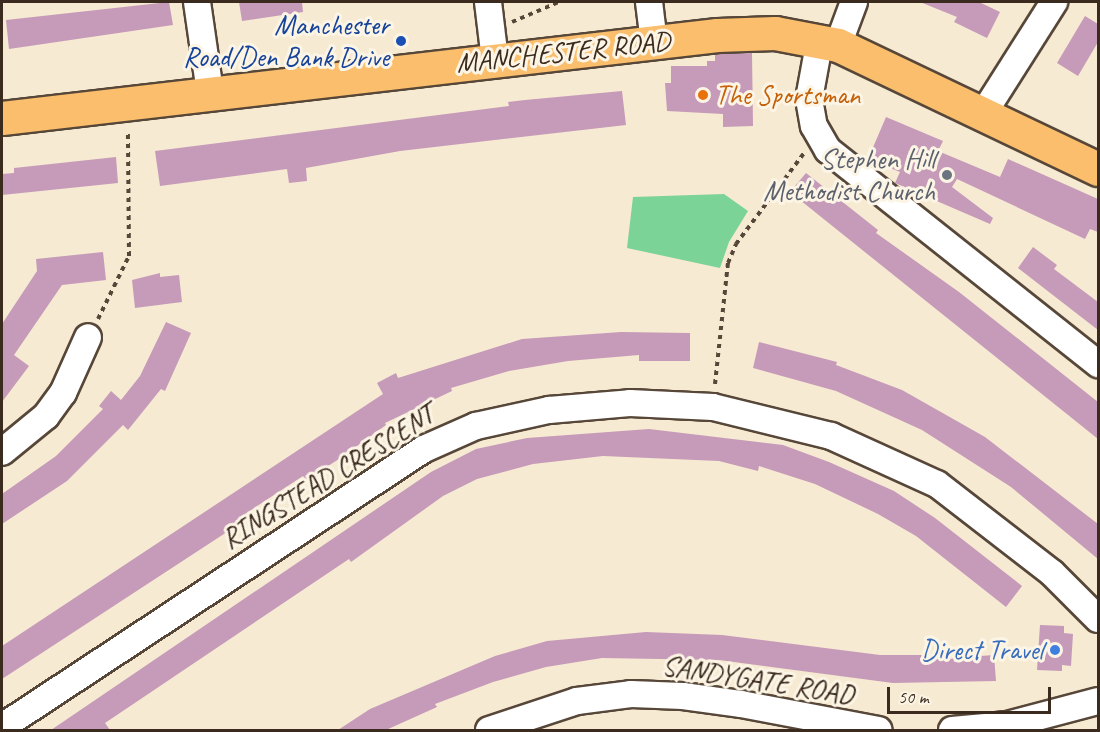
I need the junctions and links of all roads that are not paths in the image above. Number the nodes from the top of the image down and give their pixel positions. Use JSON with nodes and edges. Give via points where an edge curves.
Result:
{"nodes":[{"id":1,"x":197,"y":2,"type":"edge"},
{"id":2,"x":489,"y":2,"type":"edge"},
{"id":3,"x":649,"y":2,"type":"edge"},
{"id":4,"x":854,"y":2,"type":"edge"},
{"id":5,"x":1054,"y":2,"type":"edge"},
{"id":6,"x":654,"y":42,"type":"junction"},
{"id":7,"x":829,"y":42,"type":"junction"},
{"id":8,"x":494,"y":45,"type":"junction"},
{"id":9,"x":210,"y":92,"type":"junction"},
{"id":10,"x":983,"y":114,"type":"junction"},
{"id":11,"x":2,"y":118,"type":"edge"},
{"id":12,"x":1098,"y":169,"type":"edge"},
{"id":13,"x":88,"y":337,"type":"road end"},
{"id":14,"x":1098,"y":364,"type":"edge"},
{"id":15,"x":2,"y":452,"type":"edge"},
{"id":16,"x":1098,"y":619,"type":"edge"},
{"id":17,"x":1098,"y":701,"type":"edge"},
{"id":18,"x":2,"y":726,"type":"edge"},
{"id":19,"x":489,"y":730,"type":"edge"},
{"id":20,"x":879,"y":730,"type":"edge"},
{"id":21,"x":952,"y":730,"type":"edge"}],
"edges":[{"from":1,"to":9,"type":"street"},
{"from":2,"to":8,"type":"street"},
{"from":3,"to":6,"type":"street"},
{"from":4,"to":7,"type":"street"},
{"from":5,"to":10,"type":"street"},
{"from":6,"to":7,"type":"main road","name":"MANCHESTER ROAD","via":[[775,33]]},
{"from":6,"to":8,"type":"main road","name":"MANCHESTER ROAD"},
{"from":7,"to":10,"type":"main road","name":"MANCHESTER ROAD"},
{"from":7,"to":14,"type":"street","via":[[809,99],[817,136],[828,150]]},
{"from":8,"to":9,"type":"main road","name":"MANCHESTER ROAD"},
{"from":9,"to":11,"type":"main road","name":"MANCHESTER ROAD"},
{"from":10,"to":12,"type":"main road","name":"MANCHESTER ROAD"},
{"from":13,"to":15,"type":"street","via":[[63,393],[46,416]]},
{"from":16,"to":18,"type":"street","name":"RINGSTEAD CRESCENT","via":[[1052,573],[937,484],[831,436],[713,407],[630,403],[549,410],[476,426],[424,449]]},
{"from":17,"to":21,"type":"street","via":[[1007,725]]},
{"from":19,"to":20,"type":"street","name":"SANDYGATE ROAD","via":[[577,700],[631,694],[741,704]]}]}
